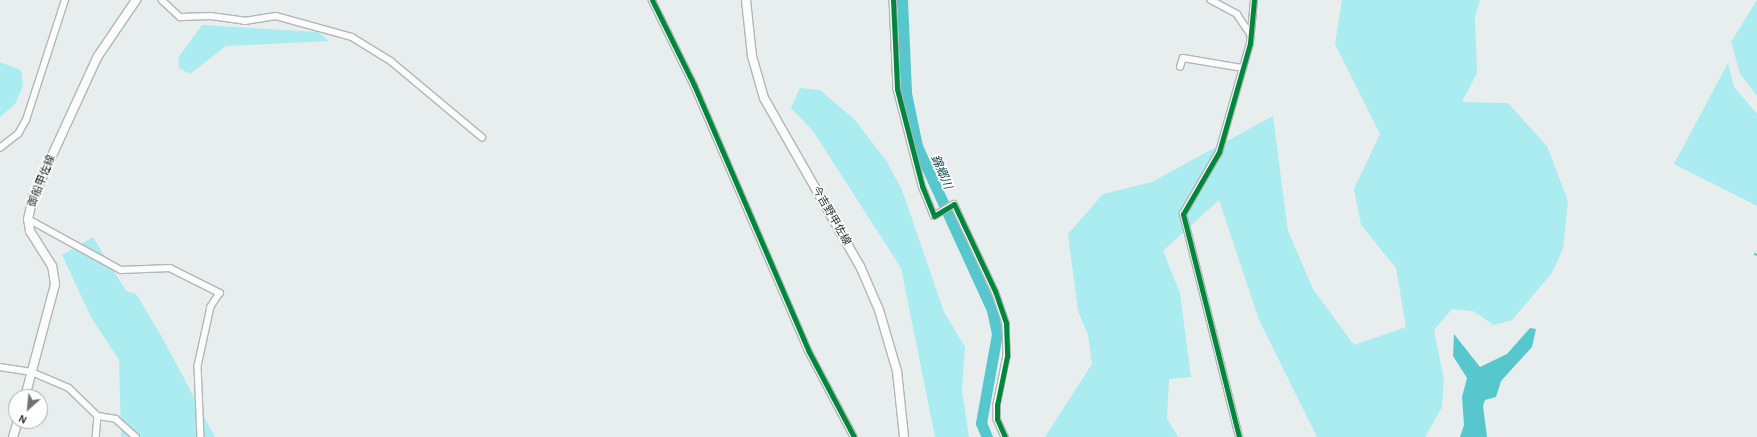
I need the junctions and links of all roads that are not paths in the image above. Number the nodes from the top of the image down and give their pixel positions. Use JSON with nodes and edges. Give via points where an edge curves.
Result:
{"nodes":[{"id":1,"x":65,"y":0,"type":"edge"},
{"id":2,"x":136,"y":0,"type":"edge"},
{"id":3,"x":162,"y":0,"type":"edge"},
{"id":4,"x":652,"y":0,"type":"edge"},
{"id":5,"x":746,"y":0,"type":"edge"},
{"id":6,"x":893,"y":0,"type":"edge"},
{"id":7,"x":1211,"y":0,"type":"edge"},
{"id":8,"x":1254,"y":0,"type":"edge"},
{"id":9,"x":1251,"y":35,"type":"junction"},
{"id":10,"x":1180,"y":67,"type":"dead end"},
{"id":11,"x":1243,"y":68,"type":"junction"},
{"id":12,"x":482,"y":137,"type":"dead end"},
{"id":13,"x":0,"y":148,"type":"edge"},
{"id":14,"x":28,"y":219,"type":"junction"},
{"id":15,"x":0,"y":367,"type":"edge"},
{"id":16,"x":32,"y":372,"type":"junction"},
{"id":17,"x":27,"y":389,"type":"edge"},
{"id":18,"x":98,"y":416,"type":"junction"},
{"id":19,"x":96,"y":437,"type":"edge"},
{"id":20,"x":136,"y":437,"type":"edge"},
{"id":21,"x":201,"y":437,"type":"edge"},
{"id":22,"x":854,"y":437,"type":"edge"},
{"id":23,"x":904,"y":437,"type":"edge"},
{"id":24,"x":1005,"y":437,"type":"edge"},
{"id":25,"x":1239,"y":437,"type":"edge"}],
"edges":[{"from":1,"to":13,"type":"street","via":[[26,120],[18,134]]},
{"from":2,"to":14,"type":"main road","name":"御船甲佐線","via":[[110,34],[98,56],[33,197]]},
{"from":3,"to":12,"type":"street","via":[[180,16],[211,16],[245,21],[276,16],[352,37],[391,61]]},
{"from":4,"to":22,"type":"street","via":[[694,85],[808,350]]},
{"from":5,"to":23,"type":"main road","name":"今吉野甲佐線","via":[[752,56],[762,92],[860,266],[879,310],[897,371]]},
{"from":6,"to":24,"type":"street","via":[[897,89],[922,186],[934,216],[954,204],[995,291],[1006,323],[1007,356],[997,405],[997,419]]},
{"from":7,"to":9,"type":"street","via":[[1237,14]]},
{"from":8,"to":9,"type":"street"},
{"from":9,"to":11,"type":"street"},
{"from":10,"to":11,"type":"street","via":[[1183,58]]},
{"from":11,"to":25,"type":"street","via":[[1219,152],[1183,214]]},
{"from":14,"to":16,"type":"main road","name":"御船甲佐線","via":[[30,231],[52,266],[55,284]]},
{"from":14,"to":21,"type":"street","via":[[121,270],[170,268],[220,293],[211,307],[198,366]]},
{"from":15,"to":16,"type":"street"},
{"from":16,"to":17,"type":"main road","name":"御船甲佐線"},
{"from":16,"to":18,"type":"street","via":[[69,388]]},
{"from":18,"to":19,"type":"street"},
{"from":18,"to":20,"type":"street","via":[[116,419]]}]}
